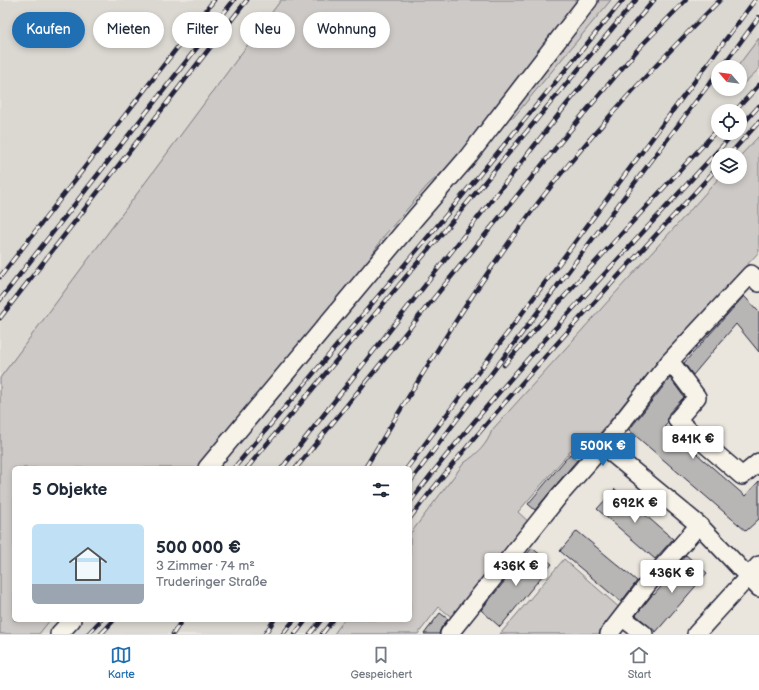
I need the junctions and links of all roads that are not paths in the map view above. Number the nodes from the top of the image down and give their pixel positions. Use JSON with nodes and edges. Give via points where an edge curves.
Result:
{"nodes":[{"id":1,"x":589,"y":0,"type":"edge"},
{"id":2,"x":756,"y":275,"type":"edge"},
{"id":3,"x":670,"y":361,"type":"junction"},
{"id":4,"x":603,"y":446,"type":"junction"},
{"id":5,"x":759,"y":462,"type":"edge"},
{"id":6,"x":210,"y":466,"type":"edge"},
{"id":7,"x":699,"y":525,"type":"junction"},
{"id":8,"x":755,"y":576,"type":"edge"},
{"id":9,"x":623,"y":618,"type":"junction"},
{"id":10,"x":70,"y":622,"type":"edge"},
{"id":11,"x":59,"y":634,"type":"edge"},
{"id":12,"x":449,"y":634,"type":"edge"},
{"id":13,"x":609,"y":634,"type":"edge"},
{"id":14,"x":644,"y":634,"type":"edge"},
{"id":15,"x":696,"y":634,"type":"edge"}],
"edges":[{"from":1,"to":6,"type":"street","via":[[467,158]]},
{"from":2,"to":3,"type":"street"},
{"from":3,"to":4,"type":"street"},
{"from":3,"to":5,"type":"street","via":[[697,397],[677,420],[742,476]]},
{"from":4,"to":7,"type":"street"},
{"from":4,"to":12,"type":"street","via":[[559,496]]},
{"from":7,"to":8,"type":"street"},
{"from":7,"to":9,"type":"street","via":[[654,576]]},
{"from":8,"to":15,"type":"street"},
{"from":9,"to":13,"type":"street"},
{"from":9,"to":14,"type":"street"},
{"from":10,"to":11,"type":"street"}]}
